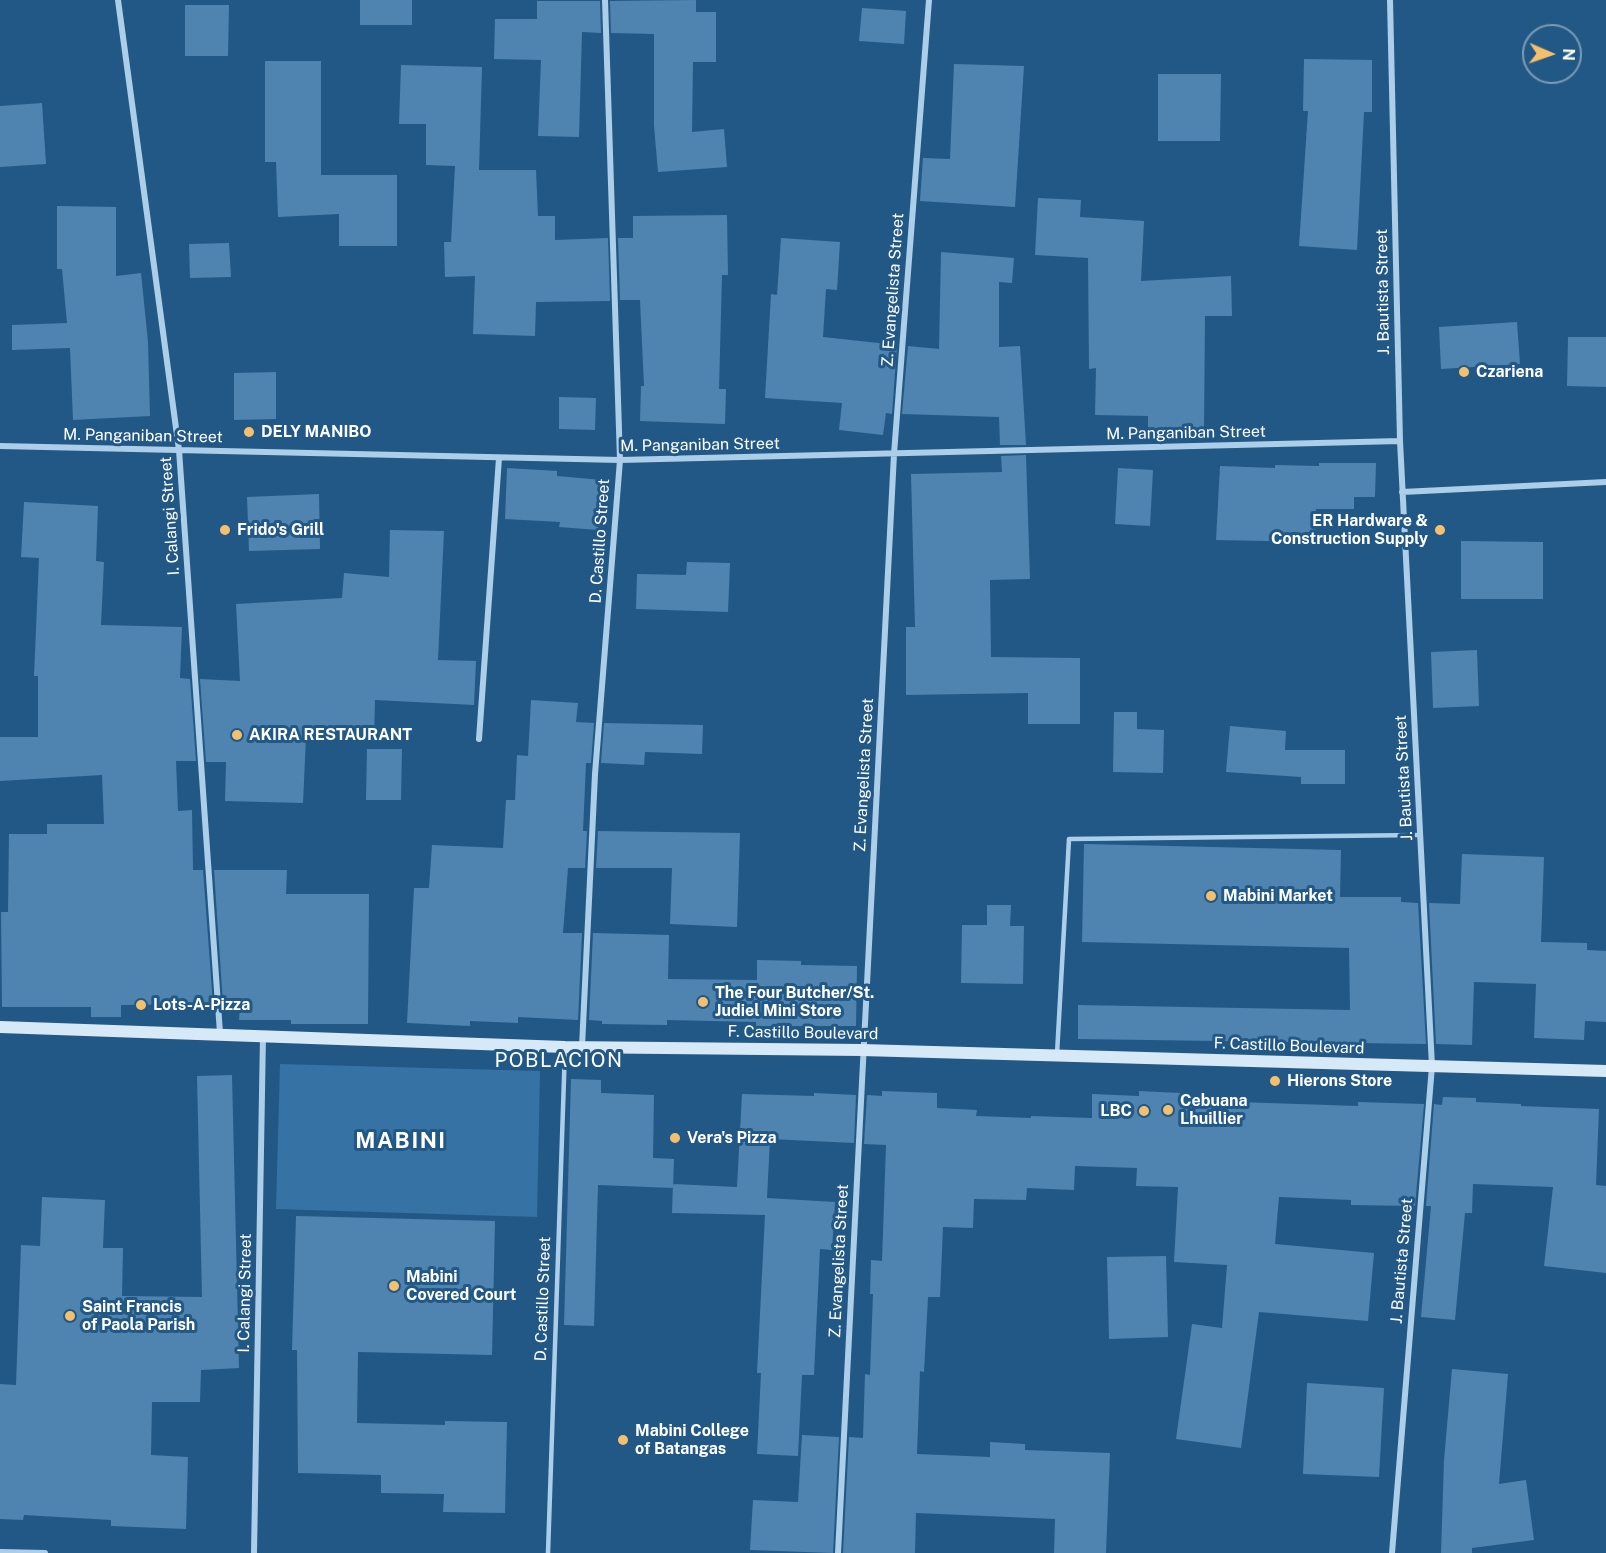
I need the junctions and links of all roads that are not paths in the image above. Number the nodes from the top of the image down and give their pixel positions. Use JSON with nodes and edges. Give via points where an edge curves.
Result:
{"nodes":[{"id":1,"x":118,"y":0,"type":"edge"},
{"id":2,"x":605,"y":0,"type":"edge"},
{"id":3,"x":929,"y":0,"type":"edge"},
{"id":4,"x":1390,"y":0,"type":"edge"},
{"id":5,"x":1400,"y":441,"type":"junction"},
{"id":6,"x":0,"y":446,"type":"edge"},
{"id":7,"x":179,"y":450,"type":"junction"},
{"id":8,"x":894,"y":454,"type":"junction"},
{"id":9,"x":499,"y":458,"type":"junction"},
{"id":10,"x":620,"y":460,"type":"junction"},
{"id":11,"x":1606,"y":482,"type":"edge"},
{"id":12,"x":1402,"y":492,"type":"junction"},
{"id":13,"x":479,"y":739,"type":"dead end"},
{"id":14,"x":1420,"y":835,"type":"junction"},
{"id":15,"x":0,"y":1027,"type":"edge"},
{"id":16,"x":220,"y":1033,"type":"junction"},
{"id":17,"x":263,"y":1034,"type":"junction"},
{"id":18,"x":565,"y":1047,"type":"junction"},
{"id":19,"x":582,"y":1047,"type":"junction"},
{"id":20,"x":862,"y":1050,"type":"junction"},
{"id":21,"x":1057,"y":1056,"type":"junction"},
{"id":22,"x":1432,"y":1066,"type":"junction"},
{"id":23,"x":1606,"y":1071,"type":"edge"},
{"id":24,"x":0,"y":1552,"type":"edge"},
{"id":25,"x":45,"y":1553,"type":"edge"},
{"id":26,"x":254,"y":1553,"type":"edge"},
{"id":27,"x":548,"y":1553,"type":"edge"},
{"id":28,"x":838,"y":1553,"type":"edge"},
{"id":29,"x":1392,"y":1553,"type":"edge"}],
"edges":[{"from":1,"to":7,"type":"street","name":"I. Calangi Street"},
{"from":2,"to":10,"type":"street","name":"D. Castillo Street"},
{"from":3,"to":8,"type":"street","name":"Z. Evangelista Street"},
{"from":4,"to":5,"type":"street","name":"J. Bautista Street"},
{"from":5,"to":8,"type":"street","name":"M. Panganiban Street"},
{"from":5,"to":12,"type":"street","name":"J. Bautista Street"},
{"from":6,"to":7,"type":"street","name":"M. Panganiban Street"},
{"from":7,"to":9,"type":"street","name":"M. Panganiban Street"},
{"from":7,"to":16,"type":"street","name":"I. Calangi Street"},
{"from":8,"to":10,"type":"street","name":"M. Panganiban Street"},
{"from":8,"to":20,"type":"street","name":"Z. Evangelista Street"},
{"from":9,"to":10,"type":"street","name":"M. Panganiban Street"},
{"from":9,"to":13,"type":"street"},
{"from":10,"to":19,"type":"street","name":"D. Castillo Street","via":[[595,774]]},
{"from":11,"to":12,"type":"street"},
{"from":12,"to":14,"type":"street","name":"J. Bautista Street"},
{"from":14,"to":21,"type":"lane","via":[[1069,839]]},
{"from":14,"to":22,"type":"street","name":"J. Bautista Street"},
{"from":15,"to":16,"type":"main road","name":"F. Castillo Boulevard"},
{"from":16,"to":17,"type":"main road","name":"F. Castillo Boulevard"},
{"from":17,"to":18,"type":"main road","name":"F. Castillo Boulevard"},
{"from":17,"to":26,"type":"street","name":"I. Calangi Street"},
{"from":18,"to":19,"type":"main road","name":"F. Castillo Boulevard"},
{"from":18,"to":27,"type":"lane","name":"D. Castillo Street"},
{"from":19,"to":20,"type":"main road","name":"F. Castillo Boulevard"},
{"from":20,"to":21,"type":"main road","name":"F. Castillo Boulevard"},
{"from":20,"to":28,"type":"street","name":"Z. Evangelista Street"},
{"from":21,"to":22,"type":"main road","name":"F. Castillo Boulevard"},
{"from":22,"to":23,"type":"main road","name":"F. Castillo Boulevard"},
{"from":22,"to":29,"type":"street","name":"J. Bautista Street"},
{"from":24,"to":25,"type":"street"}]}
